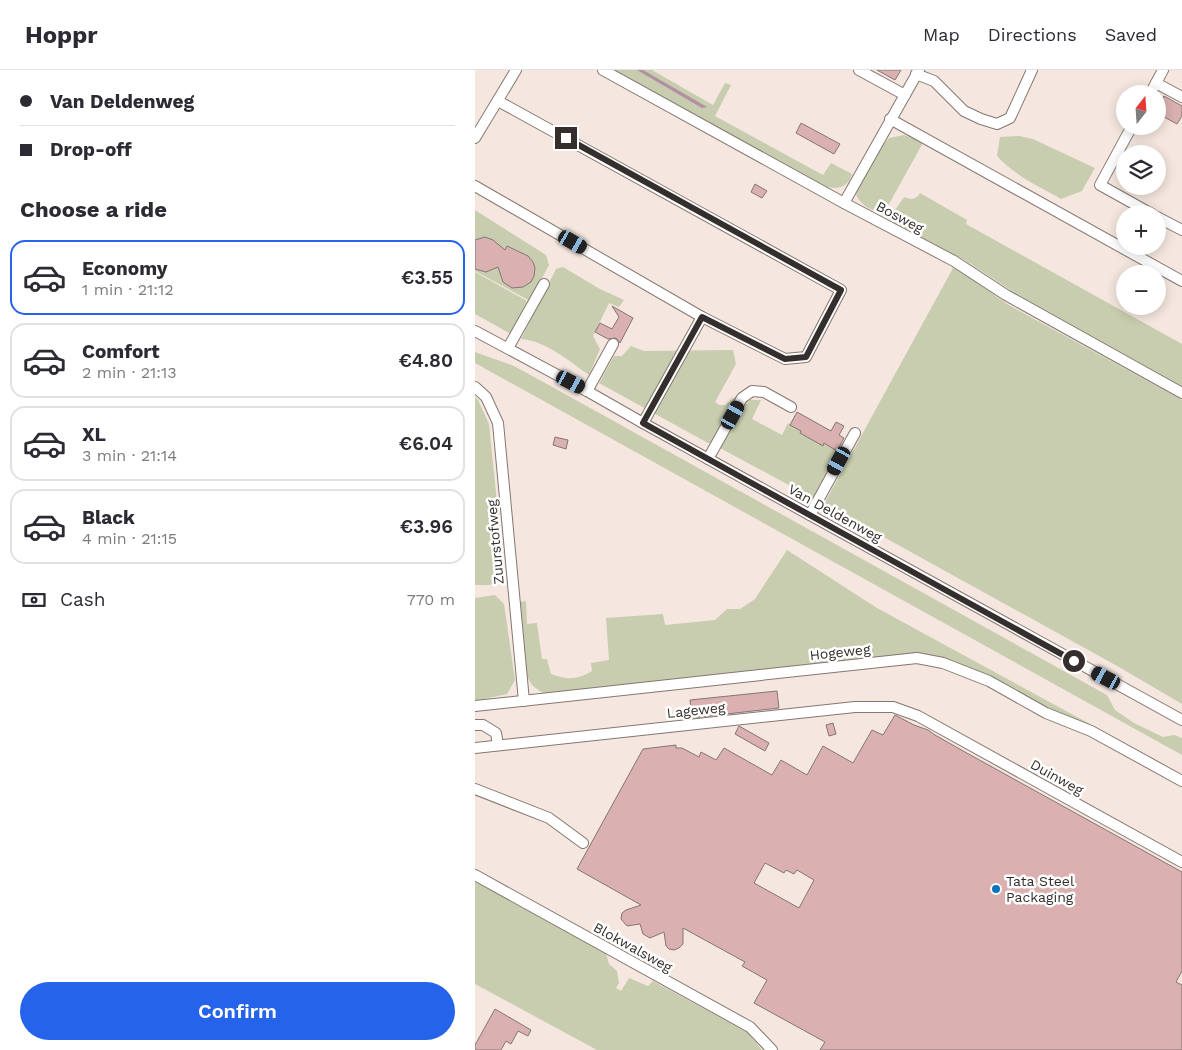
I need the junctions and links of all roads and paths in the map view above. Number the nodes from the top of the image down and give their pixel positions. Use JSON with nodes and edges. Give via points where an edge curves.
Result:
{"nodes":[{"id":1,"x":516,"y":70,"type":"edge"},
{"id":2,"x":603,"y":70,"type":"edge"},
{"id":3,"x":859,"y":70,"type":"edge"},
{"id":4,"x":1032,"y":70,"type":"edge"},
{"id":5,"x":1163,"y":70,"type":"edge"},
{"id":6,"x":917,"y":72,"type":"edge"},
{"id":7,"x":1156,"y":83,"type":"joint"},
{"id":8,"x":905,"y":95,"type":"junction"},
{"id":9,"x":1182,"y":98,"type":"edge"},
{"id":10,"x":498,"y":101,"type":"junction"},
{"id":11,"x":890,"y":119,"type":"junction"},
{"id":12,"x":1127,"y":135,"type":"edge"},
{"id":13,"x":475,"y":138,"type":"edge"},
{"id":14,"x":475,"y":186,"type":"edge"},
{"id":15,"x":844,"y":203,"type":"junction"},
{"id":16,"x":1136,"y":205,"type":"edge"},
{"id":17,"x":1166,"y":221,"type":"edge"},
{"id":18,"x":1182,"y":229,"type":"edge"},
{"id":19,"x":1182,"y":281,"type":"edge"},
{"id":20,"x":544,"y":284,"type":"dead end"},
{"id":21,"x":702,"y":317,"type":"junction"},
{"id":22,"x":475,"y":331,"type":"edge"},
{"id":23,"x":613,"y":344,"type":"dead end"},
{"id":24,"x":508,"y":348,"type":"junction"},
{"id":25,"x":475,"y":388,"type":"edge"},
{"id":26,"x":587,"y":391,"type":"junction"},
{"id":27,"x":1182,"y":393,"type":"edge"},
{"id":28,"x":791,"y":407,"type":"dead end"},
{"id":29,"x":643,"y":423,"type":"junction"},
{"id":30,"x":855,"y":433,"type":"dead end"},
{"id":31,"x":708,"y":459,"type":"junction"},
{"id":32,"x":810,"y":515,"type":"junction"},
{"id":33,"x":524,"y":701,"type":"junction"},
{"id":34,"x":475,"y":706,"type":"edge"},
{"id":35,"x":918,"y":716,"type":"joint"},
{"id":36,"x":1182,"y":720,"type":"edge"},
{"id":37,"x":475,"y":726,"type":"edge"},
{"id":38,"x":498,"y":745,"type":"junction"},
{"id":39,"x":475,"y":748,"type":"edge"},
{"id":40,"x":1182,"y":781,"type":"edge"},
{"id":41,"x":475,"y":789,"type":"edge"},
{"id":42,"x":583,"y":843,"type":"dead end"},
{"id":43,"x":1182,"y":862,"type":"edge"},
{"id":44,"x":475,"y":875,"type":"edge"},
{"id":45,"x":772,"y":1050,"type":"edge"}],
"edges":[{"from":1,"to":10,"type":"lane"},
{"from":2,"to":15,"type":"lane","name":"Bosweg"},
{"from":3,"to":8,"type":"lane"},
{"from":4,"to":6,"type":"lane","via":[[1010,118],[997,124],[964,111],[934,81]]},
{"from":5,"to":7,"type":"lane"},
{"from":6,"to":8,"type":"lane"},
{"from":7,"to":9,"type":"lane"},
{"from":8,"to":11,"type":"lane"},
{"from":10,"to":13,"type":"lane"},
{"from":10,"to":21,"type":"lane","via":[[841,290],[806,357],[785,359]]},
{"from":11,"to":15,"type":"lane"},
{"from":11,"to":19,"type":"lane"},
{"from":12,"to":16,"type":"lane","via":[[1100,185]]},
{"from":14,"to":21,"type":"lane"},
{"from":15,"to":27,"type":"lane","name":"Bosweg","via":[[954,261],[1006,295]]},
{"from":17,"to":18,"type":"lane"},
{"from":20,"to":24,"type":"lane"},
{"from":21,"to":29,"type":"lane"},
{"from":22,"to":24,"type":"lane","name":"Van Deldenweg"},
{"from":23,"to":26,"type":"lane"},
{"from":24,"to":26,"type":"lane","name":"Van Deldenweg"},
{"from":25,"to":33,"type":"lane","name":"Zuurstofweg","via":[[486,397],[498,423]]},
{"from":26,"to":29,"type":"lane","name":"Van Deldenweg"},
{"from":28,"to":31,"type":"lane","via":[[764,392],[752,391],[742,398]]},
{"from":29,"to":31,"type":"lane","name":"Van Deldenweg"},
{"from":30,"to":32,"type":"lane"},
{"from":31,"to":32,"type":"lane","name":"Van Deldenweg"},
{"from":32,"to":36,"type":"lane","name":"Van Deldenweg"},
{"from":33,"to":34,"type":"lane","name":"Hogeweg"},
{"from":33,"to":40,"type":"lane","name":"Hogeweg","via":[[917,658],[943,663],[989,681],[1046,713],[1091,731]]},
{"from":35,"to":38,"type":"lane","name":"Lageweg","via":[[893,707],[855,707]]},
{"from":35,"to":43,"type":"lane","name":"Duinweg"},
{"from":37,"to":38,"type":"lane","via":[[483,725],[496,733]]},
{"from":38,"to":39,"type":"lane","name":"Lageweg"},
{"from":41,"to":42,"type":"lane","via":[[549,818]]},
{"from":44,"to":45,"type":"lane","name":"Blokwalsweg","via":[[750,1027]]}]}
